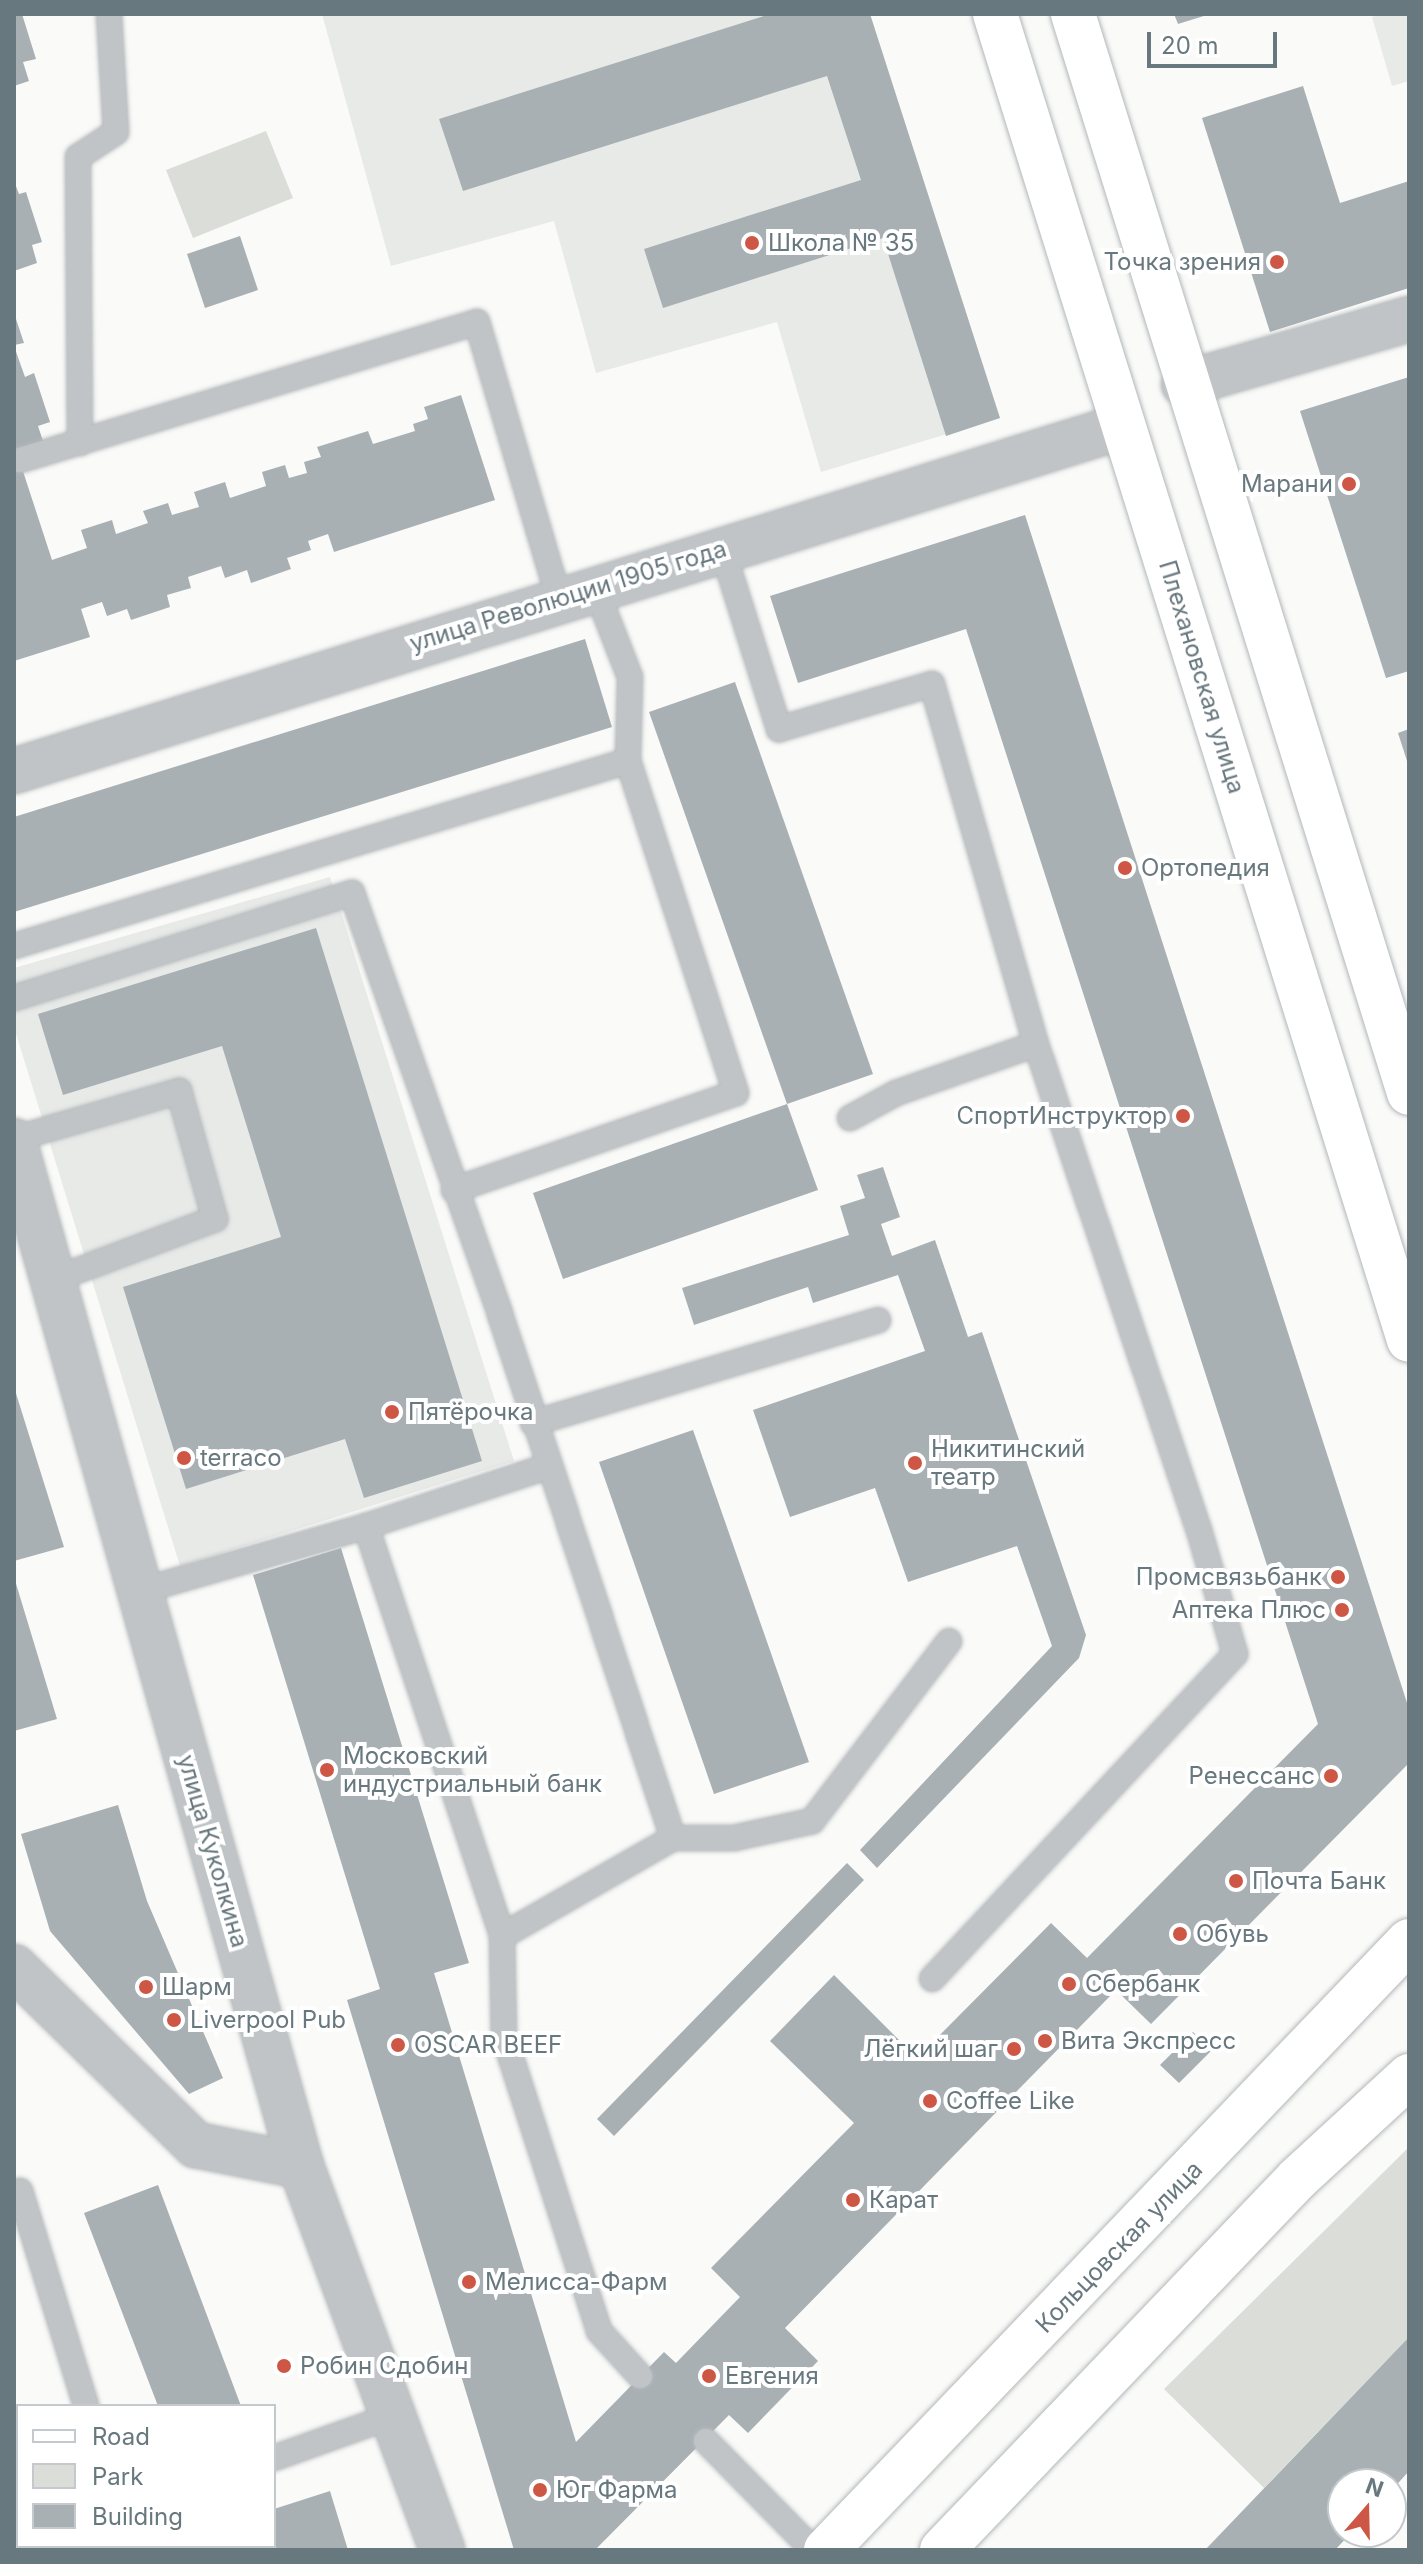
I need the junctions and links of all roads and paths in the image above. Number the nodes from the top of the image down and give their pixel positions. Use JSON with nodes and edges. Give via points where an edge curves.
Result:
{"nodes":[{"id":1,"x":109,"y":14,"type":"edge"},
{"id":2,"x":995,"y":14,"type":"edge"},
{"id":3,"x":1073,"y":14,"type":"edge"},
{"id":4,"x":1409,"y":319,"type":"edge"},
{"id":5,"x":1184,"y":384,"type":"junction"},
{"id":6,"x":1123,"y":426,"type":"junction"},
{"id":7,"x":80,"y":443,"type":"junction"},
{"id":8,"x":20,"y":460,"type":"dead end"},
{"id":9,"x":722,"y":548,"type":"junction"},
{"id":10,"x":577,"y":593,"type":"junction"},
{"id":11,"x":628,"y":761,"type":"junction"},
{"id":12,"x":14,"y":771,"type":"edge"},
{"id":13,"x":14,"y":946,"type":"edge"},
{"id":14,"x":14,"y":998,"type":"edge"},
{"id":15,"x":1036,"y":1044,"type":"junction"},
{"id":16,"x":1409,"y":1093,"type":"edge"},
{"id":17,"x":850,"y":1118,"type":"dead end"},
{"id":18,"x":14,"y":1145,"type":"edge"},
{"id":19,"x":454,"y":1190,"type":"junction"},
{"id":20,"x":53,"y":1280,"type":"junction"},
{"id":21,"x":878,"y":1320,"type":"dead end"},
{"id":22,"x":1409,"y":1340,"type":"edge"},
{"id":23,"x":533,"y":1423,"type":"junction"},
{"id":24,"x":549,"y":1466,"type":"junction"},
{"id":25,"x":366,"y":1526,"type":"junction"},
{"id":26,"x":140,"y":1591,"type":"junction"},
{"id":27,"x":949,"y":1641,"type":"dead end"},
{"id":28,"x":673,"y":1838,"type":"junction"},
{"id":29,"x":502,"y":1936,"type":"junction"},
{"id":30,"x":1409,"y":1941,"type":"edge"},
{"id":31,"x":14,"y":1967,"type":"edge"},
{"id":32,"x":932,"y":1979,"type":"dead end"},
{"id":33,"x":1409,"y":2076,"type":"edge"},
{"id":34,"x":301,"y":2166,"type":"junction"},
{"id":35,"x":20,"y":2191,"type":"dead end"},
{"id":36,"x":640,"y":2376,"type":"dead end"},
{"id":37,"x":85,"y":2404,"type":"edge"},
{"id":38,"x":392,"y":2416,"type":"junction"},
{"id":39,"x":706,"y":2441,"type":"dead end"},
{"id":40,"x":276,"y":2457,"type":"edge"},
{"id":41,"x":442,"y":2550,"type":"edge"},
{"id":42,"x":813,"y":2550,"type":"edge"},
{"id":43,"x":826,"y":2550,"type":"edge"},
{"id":44,"x":942,"y":2550,"type":"edge"}],
"edges":[{"from":1,"to":7,"type":"lane","via":[[116,132],[78,157]]},
{"from":2,"to":6,"type":"main road","name":"Плехановская улица"},
{"from":3,"to":5,"type":"main road"},
{"from":4,"to":5,"type":"street"},
{"from":5,"to":16,"type":"main road"},
{"from":6,"to":9,"type":"street","name":"улица Революции 1905 года"},
{"from":6,"to":22,"type":"main road","name":"Плехановская улица"},
{"from":7,"to":8,"type":"lane"},
{"from":7,"to":10,"type":"lane","via":[[477,322]]},
{"from":9,"to":10,"type":"street","name":"улица Революции 1905 года"},
{"from":9,"to":15,"type":"lane","via":[[779,729],[932,684]]},
{"from":10,"to":11,"type":"lane","via":[[630,677]]},
{"from":10,"to":12,"type":"street","name":"улица Революции 1905 года"},
{"from":11,"to":13,"type":"lane"},
{"from":11,"to":19,"type":"lane","via":[[736,1093]]},
{"from":14,"to":19,"type":"lane","via":[[352,893]]},
{"from":15,"to":17,"type":"lane","via":[[896,1093]]},
{"from":15,"to":32,"type":"lane","via":[[1235,1654]]},
{"from":18,"to":20,"type":"street","name":"улица Куколкина"},
{"from":18,"to":20,"type":"lane","via":[[179,1091],[215,1219]]},
{"from":19,"to":23,"type":"lane"},
{"from":20,"to":26,"type":"street","name":"улица Куколкина"},
{"from":21,"to":23,"type":"lane"},
{"from":23,"to":24,"type":"lane"},
{"from":24,"to":25,"type":"lane"},
{"from":24,"to":28,"type":"lane"},
{"from":25,"to":26,"type":"lane"},
{"from":25,"to":29,"type":"lane"},
{"from":26,"to":34,"type":"street","name":"улица Куколкина"},
{"from":27,"to":28,"type":"lane","via":[[812,1821],[734,1838]]},
{"from":28,"to":29,"type":"lane"},
{"from":29,"to":36,"type":"lane","via":[[504,2036],[599,2331]]},
{"from":30,"to":43,"type":"main road","name":"Кольцовская улица"},
{"from":31,"to":34,"type":"street","via":[[196,2145]]},
{"from":33,"to":44,"type":"main road","via":[[1297,2179]]},
{"from":34,"to":38,"type":"street","name":"улица Куколкина"},
{"from":35,"to":37,"type":"lane"},
{"from":38,"to":40,"type":"lane"},
{"from":38,"to":41,"type":"street","name":"улица Куколкина"},
{"from":39,"to":42,"type":"lane"}]}
